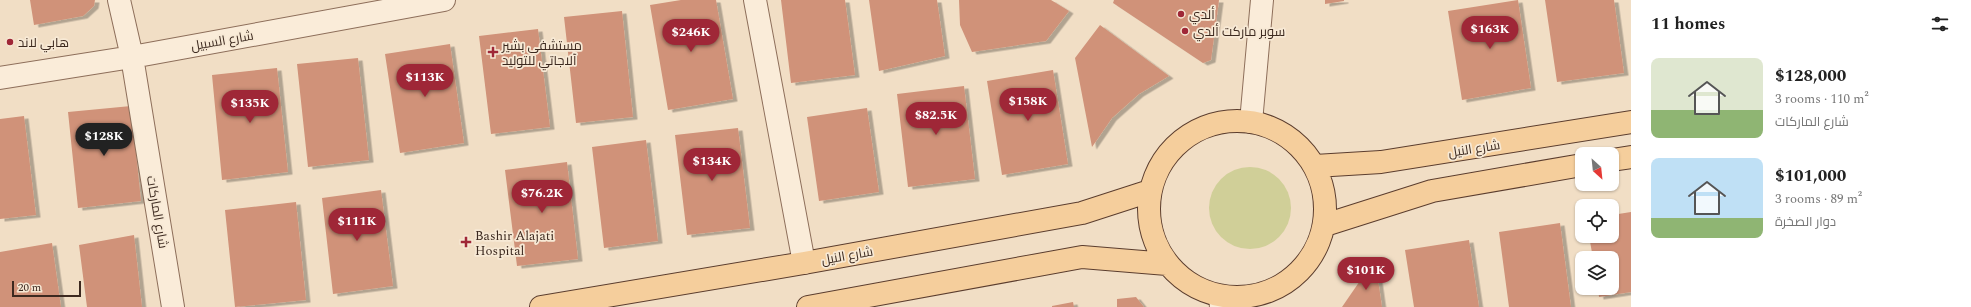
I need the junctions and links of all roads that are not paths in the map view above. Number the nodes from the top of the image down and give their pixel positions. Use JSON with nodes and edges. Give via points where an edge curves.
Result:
{"nodes":[{"id":1,"x":119,"y":0,"type":"edge"},
{"id":2,"x":444,"y":0,"type":"edge"},
{"id":3,"x":755,"y":0,"type":"edge"},
{"id":4,"x":1262,"y":0,"type":"edge"},
{"id":5,"x":132,"y":57,"type":"junction"},
{"id":6,"x":0,"y":78,"type":"edge"},
{"id":7,"x":1251,"y":122,"type":"junction"},
{"id":8,"x":1631,"y":122,"type":"edge"},
{"id":9,"x":1631,"y":157,"type":"edge"},
{"id":10,"x":1619,"y":159,"type":"edge"},
{"id":11,"x":1315,"y":166,"type":"junction"},
{"id":12,"x":1575,"y":166,"type":"edge"},
{"id":13,"x":1150,"y":191,"type":"junction"},
{"id":14,"x":1325,"y":225,"type":"junction"},
{"id":15,"x":804,"y":263,"type":"junction"},
{"id":16,"x":1167,"y":264,"type":"junction"},
{"id":17,"x":1221,"y":302,"type":"edge"},
{"id":18,"x":174,"y":307,"type":"edge"},
{"id":19,"x":541,"y":307,"type":"edge"},
{"id":20,"x":808,"y":307,"type":"edge"}],
"edges":[{"from":1,"to":5,"type":"street","name":"شارع الماركات"},
{"from":2,"to":5,"type":"street","name":"شارع السبيل"},
{"from":3,"to":15,"type":"street"},
{"from":4,"to":7,"type":"street"},
{"from":5,"to":6,"type":"street","name":"شارع السبيل"},
{"from":5,"to":18,"type":"street","name":"شارع الماركات"},
{"from":7,"to":11,"type":"main road","via":[[1265,125],[1293,140]]},
{"from":7,"to":13,"type":"main road","via":[[1221,122],[1183,139],[1162,162]]},
{"from":8,"to":11,"type":"main road","name":"شارع النيل","via":[[1381,162]]},
{"from":9,"to":10,"type":"main road"},
{"from":11,"to":14,"type":"main road","via":[[1326,202]]},
{"from":12,"to":14,"type":"main road","via":[[1432,190]]},
{"from":13,"to":15,"type":"main road","name":"شارع النيل","via":[[1082,213]]},
{"from":13,"to":16,"type":"main road","via":[[1148,215],[1153,237]]},
{"from":14,"to":17,"type":"main road","via":[[1308,262],[1283,285],[1252,296]]},
{"from":15,"to":19,"type":"main road","name":"شارع النيل"},
{"from":16,"to":17,"type":"main road","via":[[1197,289]]},
{"from":16,"to":20,"type":"main road","via":[[1082,257]]}]}
